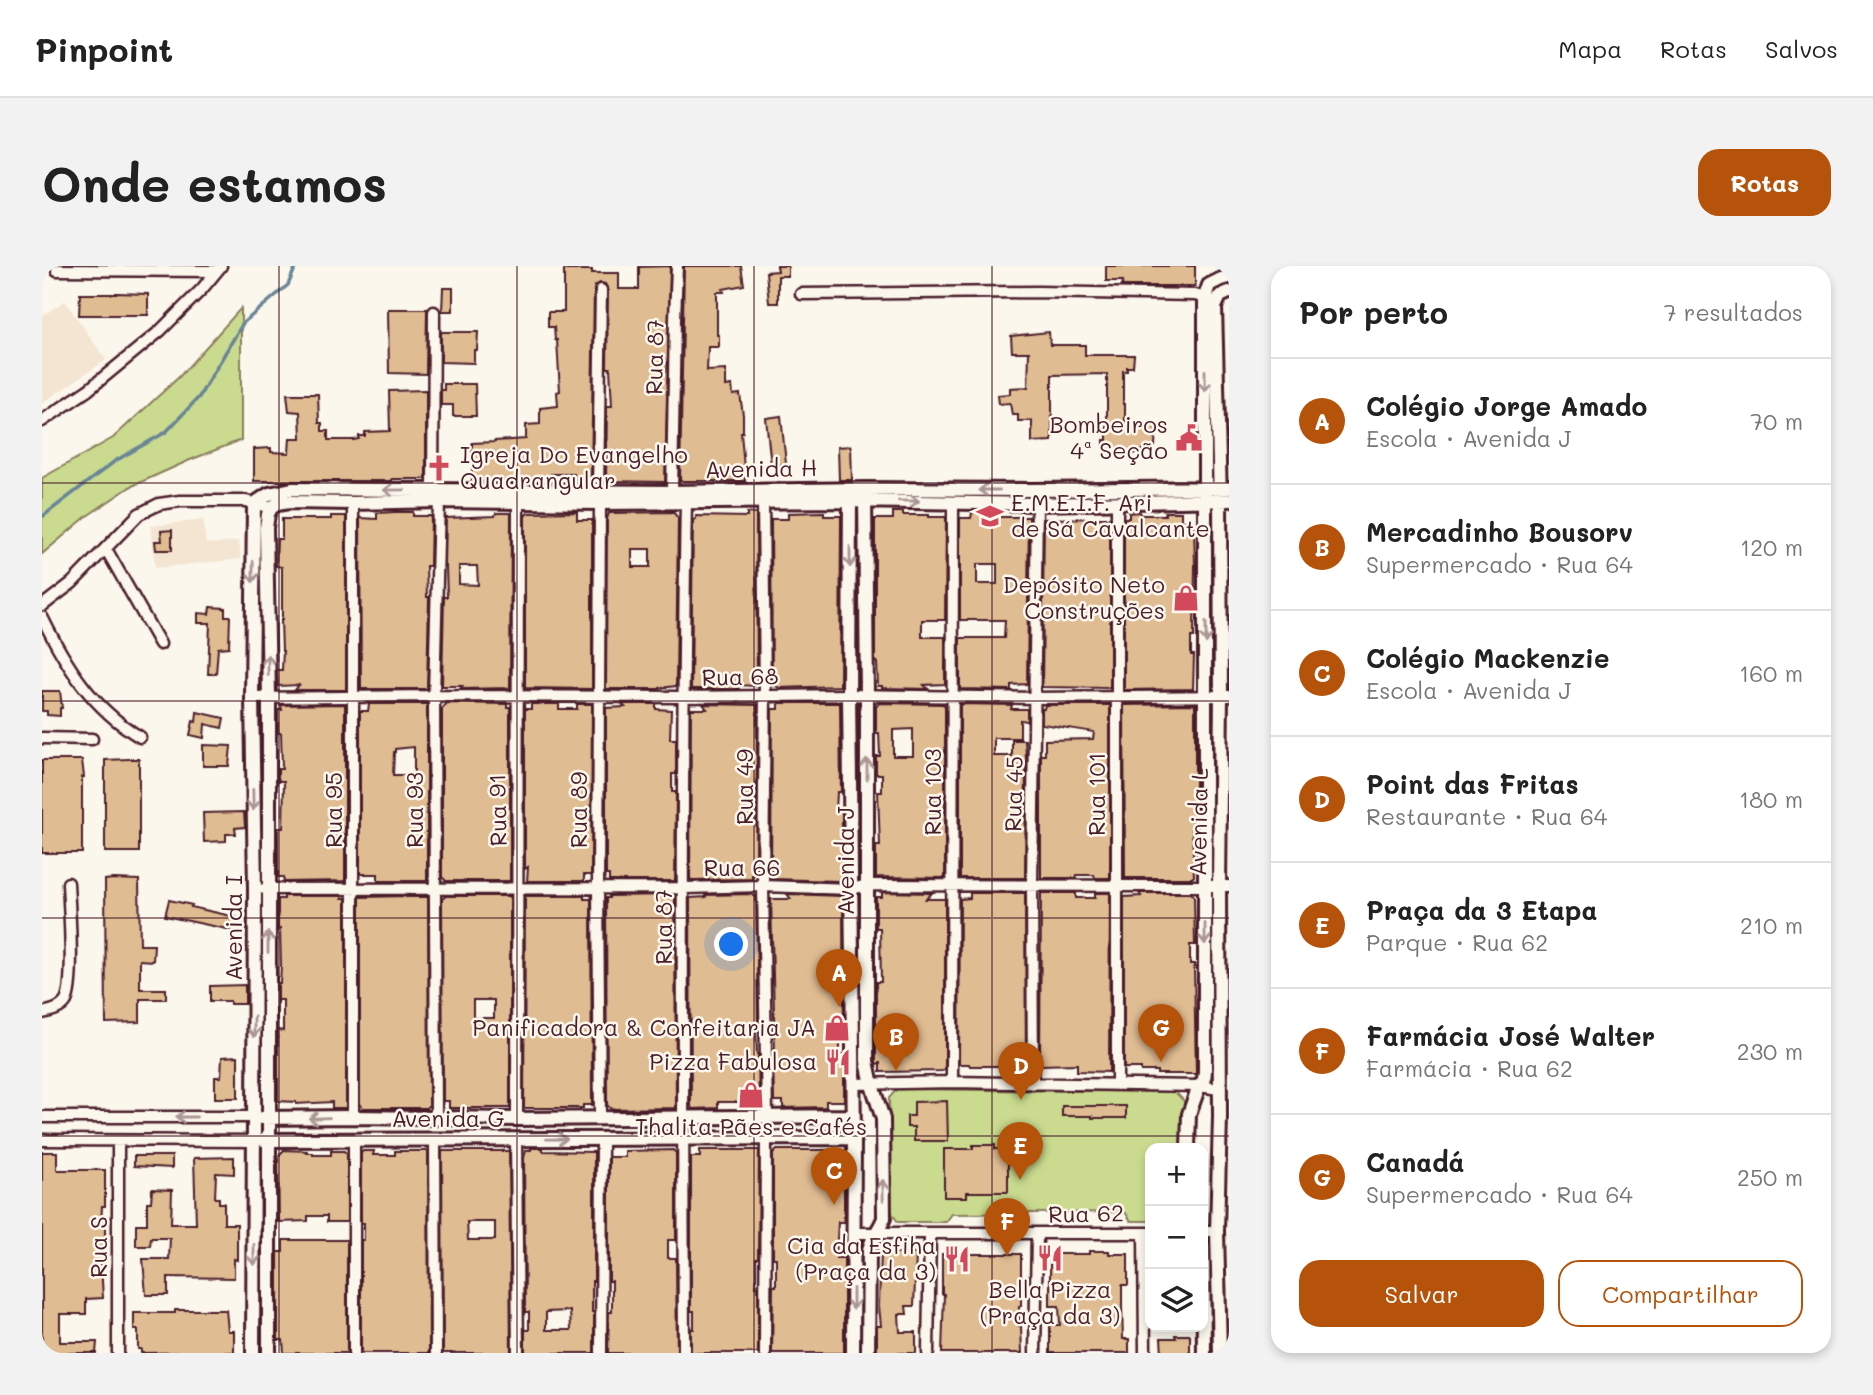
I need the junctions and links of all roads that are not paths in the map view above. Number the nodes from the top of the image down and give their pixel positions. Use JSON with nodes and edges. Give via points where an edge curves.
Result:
{"nodes":[{"id":1,"x":677,"y":266,"type":"edge"},
{"id":2,"x":219,"y":268,"type":"edge"},
{"id":3,"x":57,"y":270,"type":"dead end"},
{"id":4,"x":1229,"y":277,"type":"edge"},
{"id":5,"x":601,"y":290,"type":"dead end"},
{"id":6,"x":800,"y":294,"type":"dead end"},
{"id":7,"x":1216,"y":295,"type":"edge"},
{"id":8,"x":434,"y":312,"type":"dead end"},
{"id":9,"x":42,"y":421,"type":"edge"},
{"id":10,"x":672,"y":492,"type":"junction"},
{"id":11,"x":1218,"y":494,"type":"edge"},
{"id":12,"x":850,"y":495,"type":"junction"},
{"id":13,"x":865,"y":495,"type":"junction"},
{"id":14,"x":436,"y":496,"type":"junction"},
{"id":15,"x":599,"y":497,"type":"junction"},
{"id":16,"x":686,"y":501,"type":"junction"},
{"id":17,"x":763,"y":501,"type":"junction"},
{"id":18,"x":518,"y":502,"type":"junction"},
{"id":19,"x":953,"y":502,"type":"junction"},
{"id":20,"x":1118,"y":502,"type":"junction"},
{"id":21,"x":353,"y":503,"type":"junction"},
{"id":22,"x":254,"y":504,"type":"junction"},
{"id":23,"x":1037,"y":504,"type":"junction"},
{"id":24,"x":269,"y":511,"type":"junction"},
{"id":25,"x":106,"y":549,"type":"junction"},
{"id":26,"x":42,"y":606,"type":"edge"},
{"id":27,"x":42,"y":617,"type":"edge"},
{"id":28,"x":160,"y":645,"type":"dead end"},
{"id":29,"x":765,"y":695,"type":"junction"},
{"id":30,"x":849,"y":695,"type":"junction"},
{"id":31,"x":352,"y":696,"type":"junction"},
{"id":32,"x":434,"y":696,"type":"junction"},
{"id":33,"x":867,"y":696,"type":"junction"},
{"id":34,"x":1206,"y":696,"type":"junction"},
{"id":35,"x":1225,"y":696,"type":"edge"},
{"id":36,"x":269,"y":697,"type":"junction"},
{"id":37,"x":516,"y":697,"type":"junction"},
{"id":38,"x":599,"y":697,"type":"junction"},
{"id":39,"x":682,"y":697,"type":"junction"},
{"id":40,"x":952,"y":697,"type":"junction"},
{"id":41,"x":1116,"y":697,"type":"junction"},
{"id":42,"x":252,"y":698,"type":"junction"},
{"id":43,"x":1035,"y":698,"type":"junction"},
{"id":44,"x":42,"y":737,"type":"edge"},
{"id":45,"x":140,"y":737,"type":"dead end"},
{"id":46,"x":92,"y":738,"type":"dead end"},
{"id":47,"x":68,"y":883,"type":"dead end"},
{"id":48,"x":952,"y":884,"type":"junction"},
{"id":49,"x":1032,"y":884,"type":"junction"},
{"id":50,"x":867,"y":885,"type":"junction"},
{"id":51,"x":1117,"y":885,"type":"junction"},
{"id":52,"x":763,"y":886,"type":"junction"},
{"id":53,"x":1205,"y":886,"type":"junction"},
{"id":54,"x":1224,"y":886,"type":"edge"},
{"id":55,"x":434,"y":887,"type":"junction"},
{"id":56,"x":353,"y":888,"type":"junction"},
{"id":57,"x":518,"y":888,"type":"junction"},
{"id":58,"x":598,"y":888,"type":"junction"},
{"id":59,"x":684,"y":888,"type":"junction"},
{"id":60,"x":262,"y":889,"type":"junction"},
{"id":61,"x":852,"y":889,"type":"junction"},
{"id":62,"x":42,"y":1013,"type":"edge"},
{"id":63,"x":952,"y":1082,"type":"junction"},
{"id":64,"x":853,"y":1084,"type":"junction"},
{"id":65,"x":1032,"y":1084,"type":"junction"},
{"id":66,"x":872,"y":1085,"type":"junction"},
{"id":67,"x":1117,"y":1085,"type":"junction"},
{"id":68,"x":1199,"y":1086,"type":"junction"},
{"id":69,"x":1219,"y":1089,"type":"junction"},
{"id":70,"x":767,"y":1116,"type":"junction"},
{"id":71,"x":853,"y":1116,"type":"junction"},
{"id":72,"x":42,"y":1117,"type":"edge"},
{"id":73,"x":254,"y":1117,"type":"junction"},
{"id":74,"x":353,"y":1117,"type":"junction"},
{"id":75,"x":600,"y":1117,"type":"junction"},
{"id":76,"x":1224,"y":1117,"type":"edge"},
{"id":77,"x":436,"y":1118,"type":"junction"},
{"id":78,"x":684,"y":1118,"type":"junction"},
{"id":79,"x":268,"y":1119,"type":"junction"},
{"id":80,"x":517,"y":1119,"type":"junction"},
{"id":81,"x":1224,"y":1137,"type":"edge"},
{"id":82,"x":602,"y":1138,"type":"junction"},
{"id":83,"x":683,"y":1138,"type":"junction"},
{"id":84,"x":766,"y":1138,"type":"junction"},
{"id":85,"x":854,"y":1138,"type":"junction"},
{"id":86,"x":435,"y":1139,"type":"junction"},
{"id":87,"x":516,"y":1139,"type":"junction"},
{"id":88,"x":42,"y":1140,"type":"edge"},
{"id":89,"x":268,"y":1140,"type":"junction"},
{"id":90,"x":354,"y":1140,"type":"junction"},
{"id":91,"x":118,"y":1141,"type":"junction"},
{"id":92,"x":254,"y":1141,"type":"junction"},
{"id":93,"x":1188,"y":1143,"type":"edge"},
{"id":94,"x":1208,"y":1231,"type":"edge"},
{"id":95,"x":1217,"y":1231,"type":"junction"},
{"id":96,"x":854,"y":1233,"type":"junction"},
{"id":97,"x":875,"y":1233,"type":"junction"},
{"id":98,"x":1145,"y":1233,"type":"edge"},
{"id":99,"x":930,"y":1234,"type":"junction"},
{"id":100,"x":1037,"y":1234,"type":"junction"},
{"id":101,"x":1146,"y":1269,"type":"edge"},
{"id":102,"x":1203,"y":1269,"type":"edge"},
{"id":103,"x":1203,"y":1350,"type":"edge"},
{"id":104,"x":1220,"y":1351,"type":"edge"},
{"id":105,"x":118,"y":1353,"type":"edge"},
{"id":106,"x":253,"y":1353,"type":"edge"},
{"id":107,"x":269,"y":1353,"type":"edge"},
{"id":108,"x":354,"y":1353,"type":"edge"},
{"id":109,"x":436,"y":1353,"type":"edge"},
{"id":110,"x":518,"y":1353,"type":"edge"},
{"id":111,"x":600,"y":1353,"type":"edge"},
{"id":112,"x":684,"y":1353,"type":"edge"},
{"id":113,"x":765,"y":1353,"type":"edge"},
{"id":114,"x":853,"y":1353,"type":"edge"},
{"id":115,"x":869,"y":1353,"type":"edge"},
{"id":116,"x":928,"y":1353,"type":"edge"},
{"id":117,"x":1035,"y":1353,"type":"edge"},
{"id":118,"x":1145,"y":1353,"type":"edge"}],
"edges":[{"from":1,"to":10,"type":"street","name":"Rua 87"},
{"from":2,"to":3,"type":"street"},
{"from":2,"to":9,"type":"street","via":[[160,331]]},
{"from":4,"to":7,"type":"street","via":[[1213,282]]},
{"from":5,"to":15,"type":"street","name":"Rua 89"},
{"from":6,"to":7,"type":"street"},
{"from":7,"to":11,"type":"street","name":"Avenida L"},
{"from":8,"to":14,"type":"street","name":"Rua 93"},
{"from":10,"to":12,"type":"street","name":"Avenida H"},
{"from":10,"to":15,"type":"street","name":"Avenida H"},
{"from":11,"to":13,"type":"street","name":"Avenida H","one_way":true},
{"from":11,"to":20,"type":"street","name":"Avenida H"},
{"from":11,"to":34,"type":"street","name":"Avenida L","one_way":true},
{"from":11,"to":35,"type":"street","name":"Avenida L"},
{"from":12,"to":13,"type":"street","name":"Avenida H"},
{"from":12,"to":17,"type":"street","name":"Avenida H"},
{"from":12,"to":30,"type":"street","name":"Avenida J","one_way":true},
{"from":13,"to":19,"type":"street","name":"Avenida H","one_way":true},
{"from":13,"to":33,"type":"street","name":"Avenida J"},
{"from":14,"to":15,"type":"street","name":"Avenida H"},
{"from":14,"to":18,"type":"street","name":"Avenida H"},
{"from":14,"to":21,"type":"street","name":"Avenida H"},
{"from":14,"to":22,"type":"street","name":"Avenida H","one_way":true,"via":[[288,490],[269,494]]},
{"from":14,"to":32,"type":"street","name":"Rua 93"},
{"from":15,"to":16,"type":"street","name":"Avenida H"},
{"from":15,"to":18,"type":"street","name":"Avenida H"},
{"from":15,"to":38,"type":"street","name":"Rua 89"},
{"from":16,"to":17,"type":"street","name":"Avenida H"},
{"from":16,"to":39,"type":"street","name":"Rua 87"},
{"from":17,"to":29,"type":"street","name":"Rua 49"},
{"from":18,"to":37,"type":"street","name":"Rua 91"},
{"from":19,"to":23,"type":"street","name":"Avenida H"},
{"from":19,"to":40,"type":"street","name":"Rua 103"},
{"from":20,"to":23,"type":"street","name":"Avenida H"},
{"from":20,"to":41,"type":"street","name":"Rua 101"},
{"from":21,"to":24,"type":"street","name":"Avenida H","via":[[289,502]]},
{"from":21,"to":31,"type":"street","name":"Rua 95"},
{"from":22,"to":24,"type":"street"},
{"from":22,"to":25,"type":"street","via":[[216,500],[159,504],[139,514]]},
{"from":22,"to":42,"type":"street","name":"Avenida I","one_way":true},
{"from":23,"to":43,"type":"street","name":"Rua 45"},
{"from":36,"to":24,"type":"street","name":"Avenida I","one_way":true},
{"from":25,"to":26,"type":"street"},
{"from":25,"to":28,"type":"street"},
{"from":27,"to":45,"type":"street","via":[[82,686],[106,714]]},
{"from":29,"to":30,"type":"street","name":"Rua 68"},
{"from":29,"to":39,"type":"street","name":"Rua 68"},
{"from":29,"to":52,"type":"street","name":"Rua 49"},
{"from":30,"to":33,"type":"street","name":"Rua 68"},
{"from":30,"to":61,"type":"street","name":"Avenida J"},
{"from":31,"to":32,"type":"street","name":"Rua 68"},
{"from":31,"to":36,"type":"street","name":"Rua 68"},
{"from":31,"to":56,"type":"street","name":"Rua 95"},
{"from":32,"to":37,"type":"street","name":"Rua 68"},
{"from":32,"to":55,"type":"street","name":"Rua 93"},
{"from":33,"to":40,"type":"street","name":"Rua 68"},
{"from":50,"to":33,"type":"street","name":"Avenida J","one_way":true},
{"from":34,"to":35,"type":"street","name":"Rua 68"},
{"from":34,"to":41,"type":"street","name":"Rua 68"},
{"from":34,"to":53,"type":"street","name":"Avenida L"},
{"from":35,"to":54,"type":"street","name":"Avenida L"},
{"from":36,"to":42,"type":"street","name":"Rua 68"},
{"from":36,"to":60,"type":"street","name":"Avenida I"},
{"from":37,"to":38,"type":"street","name":"Rua 68"},
{"from":37,"to":57,"type":"street","name":"Rua 91"},
{"from":38,"to":39,"type":"street","name":"Rua 68"},
{"from":38,"to":58,"type":"street","name":"Rua 89"},
{"from":39,"to":59,"type":"street","name":"Rua 87"},
{"from":40,"to":43,"type":"street","name":"Rua 68"},
{"from":40,"to":48,"type":"street","name":"Rua 103"},
{"from":41,"to":43,"type":"street","name":"Rua 68"},
{"from":41,"to":51,"type":"street","name":"Rua 101"},
{"from":42,"to":60,"type":"street","name":"Avenida I","one_way":true},
{"from":43,"to":49,"type":"street","name":"Rua 45"},
{"from":44,"to":46,"type":"street"},
{"from":47,"to":62,"type":"street","via":[[69,992],[62,1007]]},
{"from":48,"to":49,"type":"street","name":"Rua 66"},
{"from":48,"to":50,"type":"street","name":"Rua 66"},
{"from":48,"to":63,"type":"street","name":"Rua 103"},
{"from":49,"to":51,"type":"street","name":"Rua 66"},
{"from":49,"to":65,"type":"street","name":"Rua 45"},
{"from":50,"to":61,"type":"street","name":"Rua 66"},
{"from":50,"to":66,"type":"street","name":"Avenida J","via":[[867,1061]]},
{"from":51,"to":53,"type":"street","name":"Rua 66"},
{"from":51,"to":67,"type":"street","name":"Rua 101"},
{"from":52,"to":59,"type":"street","name":"Rua 66"},
{"from":52,"to":61,"type":"street","name":"Rua 66"},
{"from":52,"to":70,"type":"street","name":"Rua 49"},
{"from":53,"to":54,"type":"street","name":"Rua 66"},
{"from":53,"to":68,"type":"street","name":"Avenida L","one_way":true,"via":[[1205,1069]]},
{"from":54,"to":69,"type":"street","name":"Avenida L"},
{"from":55,"to":56,"type":"street","name":"Rua 66"},
{"from":55,"to":57,"type":"street","name":"Rua 66"},
{"from":55,"to":77,"type":"street","name":"Rua 93"},
{"from":56,"to":60,"type":"street","name":"Rua 66"},
{"from":56,"to":74,"type":"street","name":"Rua 95"},
{"from":57,"to":58,"type":"street","name":"Rua 66"},
{"from":57,"to":80,"type":"street","name":"Rua 91"},
{"from":58,"to":59,"type":"street","name":"Rua 66"},
{"from":58,"to":75,"type":"street","name":"Rua 89"},
{"from":59,"to":78,"type":"street","name":"Rua 87"},
{"from":60,"to":73,"type":"street","name":"Avenida I","one_way":true},
{"from":79,"to":60,"type":"street","name":"Avenida I","one_way":true},
{"from":61,"to":64,"type":"street","name":"Avenida J"},
{"from":63,"to":65,"type":"street"},
{"from":63,"to":66,"type":"street"},
{"from":64,"to":66,"type":"street"},
{"from":64,"to":71,"type":"street","name":"Avenida J"},
{"from":65,"to":67,"type":"street"},
{"from":97,"to":66,"type":"street","name":"Avenida J","one_way":true,"via":[[884,1217],[883,1119]]},
{"from":67,"to":68,"type":"street"},
{"from":68,"to":69,"type":"street"},
{"from":68,"to":93,"type":"street","name":"Avenida L","via":[[1189,1114]]},
{"from":69,"to":76,"type":"street","name":"Avenida L"},
{"from":70,"to":71,"type":"street","name":"Avenida G"},
{"from":70,"to":78,"type":"street","name":"Avenida G"},
{"from":71,"to":85,"type":"street","name":"Avenida J"},
{"from":73,"to":72,"type":"street","name":"Avenida G","one_way":true},
{"from":73,"to":79,"type":"street","name":"Avenida G"},
{"from":73,"to":92,"type":"street","name":"Avenida I"},
{"from":74,"to":77,"type":"street","name":"Avenida G"},
{"from":74,"to":79,"type":"street","name":"Avenida G","one_way":true},
{"from":75,"to":78,"type":"street","name":"Avenida G"},
{"from":75,"to":80,"type":"street","name":"Avenida G"},
{"from":76,"to":81,"type":"street","name":"Avenida L"},
{"from":77,"to":80,"type":"street","name":"Avenida G"},
{"from":78,"to":83,"type":"street","name":"Rua 87"},
{"from":79,"to":89,"type":"street","name":"Avenida I"},
{"from":81,"to":95,"type":"street","name":"Avenida L"},
{"from":82,"to":83,"type":"street","name":"Avenida G"},
{"from":87,"to":82,"type":"street","name":"Avenida G","one_way":true},
{"from":82,"to":111,"type":"street"},
{"from":83,"to":84,"type":"street","name":"Avenida G"},
{"from":83,"to":112,"type":"street","name":"Rua 87"},
{"from":84,"to":85,"type":"street","name":"Avenida G"},
{"from":84,"to":113,"type":"street"},
{"from":85,"to":96,"type":"street","name":"Avenida J"},
{"from":86,"to":87,"type":"street","name":"Avenida G"},
{"from":86,"to":90,"type":"street","name":"Avenida G"},
{"from":86,"to":109,"type":"street"},
{"from":87,"to":110,"type":"street"},
{"from":88,"to":91,"type":"street","name":"Avenida G"},
{"from":89,"to":90,"type":"street","name":"Avenida G"},
{"from":89,"to":92,"type":"street","name":"Avenida G"},
{"from":89,"to":107,"type":"street","name":"Avenida I"},
{"from":90,"to":108,"type":"street"},
{"from":91,"to":92,"type":"street","name":"Avenida G"},
{"from":91,"to":105,"type":"street","name":"Rua S"},
{"from":92,"to":106,"type":"street","name":"Avenida I","one_way":true},
{"from":94,"to":95,"type":"street"},
{"from":95,"to":104,"type":"street","name":"Avenida L"},
{"from":96,"to":97,"type":"street","name":"Rua 62"},
{"from":96,"to":114,"type":"street","name":"Avenida J","one_way":true},
{"from":97,"to":99,"type":"street","name":"Rua 62"},
{"from":97,"to":115,"type":"street","name":"Avenida J","via":[[869,1250]]},
{"from":98,"to":100,"type":"street","name":"Rua 62"},
{"from":99,"to":100,"type":"street","name":"Rua 62"},
{"from":99,"to":116,"type":"street"},
{"from":100,"to":117,"type":"street"},
{"from":101,"to":118,"type":"street"},
{"from":102,"to":103,"type":"street"},
{"from":103,"to":104,"type":"street"}]}
